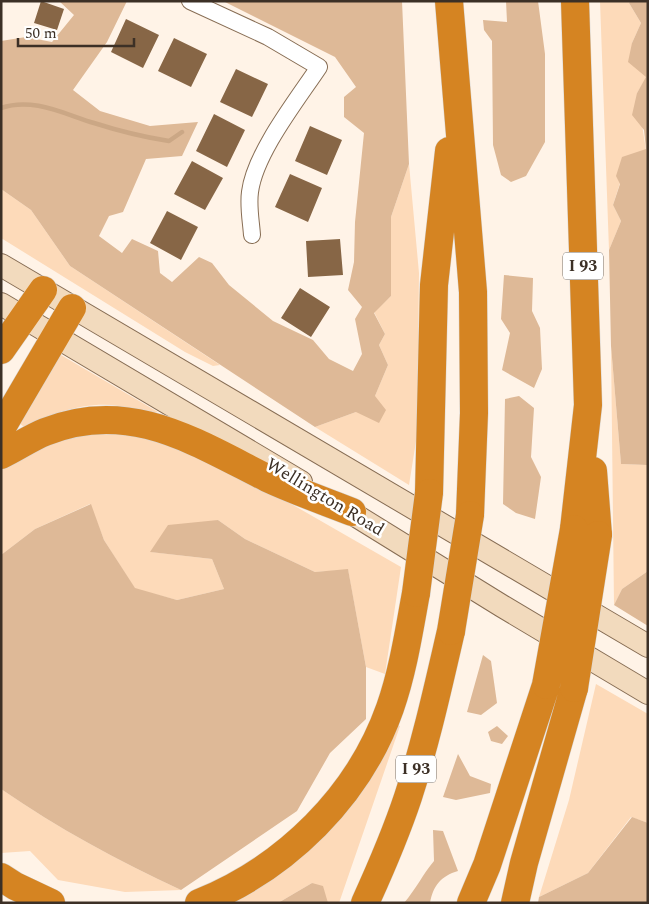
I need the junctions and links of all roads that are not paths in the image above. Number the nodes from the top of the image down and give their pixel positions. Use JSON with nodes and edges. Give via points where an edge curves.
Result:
{"nodes":[{"id":1,"x":190,"y":1,"type":"edge"},
{"id":2,"x":449,"y":1,"type":"edge"},
{"id":3,"x":575,"y":1,"type":"edge"},
{"id":4,"x":456,"y":85,"type":"junction"},
{"id":5,"x":252,"y":235,"type":"dead end"},
{"id":6,"x":1,"y":265,"type":"edge"},
{"id":7,"x":43,"y":290,"type":"junction"},
{"id":8,"x":72,"y":308,"type":"junction"},
{"id":9,"x":12,"y":310,"type":"edge"},
{"id":10,"x":57,"y":336,"type":"junction"},
{"id":11,"x":1,"y":350,"type":"edge"},
{"id":12,"x":1,"y":429,"type":"edge"},
{"id":13,"x":1,"y":455,"type":"edge"},
{"id":14,"x":352,"y":512,"type":"junction"},
{"id":15,"x":586,"y":532,"type":"junction"},
{"id":16,"x":648,"y":646,"type":"edge"},
{"id":17,"x":648,"y":693,"type":"edge"},
{"id":18,"x":1,"y":877,"type":"edge"},
{"id":19,"x":52,"y":903,"type":"edge"},
{"id":20,"x":199,"y":903,"type":"edge"},
{"id":21,"x":365,"y":903,"type":"edge"},
{"id":22,"x":471,"y":903,"type":"edge"},
{"id":23,"x":515,"y":903,"type":"edge"}],
"edges":[{"from":1,"to":5,"type":"street","via":[[268,36],[319,67],[279,127],[254,175],[250,193]]},
{"from":2,"to":4,"type":"highway","number":"I 93"},
{"from":3,"to":15,"type":"highway","number":"I 93","via":[[588,405]]},
{"from":4,"to":20,"type":"highway","bridge":true,"via":[[434,285],[429,493],[416,593],[401,672],[390,708],[358,772],[325,815],[286,853],[225,892]]},
{"from":4,"to":21,"type":"highway","number":"I 93","bridge":true,"via":[[473,292],[474,413],[470,514],[451,631],[428,727],[408,797]]},
{"from":6,"to":7,"type":"main road","name":"Wellington Road"},
{"from":7,"to":8,"type":"main road","name":"Wellington Road"},
{"from":7,"to":9,"type":"highway"},
{"from":8,"to":10,"type":"highway"},
{"from":8,"to":16,"type":"main road","name":"Wellington Road"},
{"from":9,"to":10,"type":"main road","name":"Wellington Road"},
{"from":9,"to":11,"type":"highway"},
{"from":10,"to":12,"type":"highway"},
{"from":10,"to":14,"type":"main road","name":"Wellington Road"},
{"from":13,"to":14,"type":"highway","via":[[45,432],[79,422],[115,420],[152,424],[185,436],[270,479]]},
{"from":14,"to":17,"type":"main road","name":"Wellington Road"},
{"from":15,"to":22,"type":"highway","number":"I 93","bridge":true,"via":[[546,685],[487,865]]},
{"from":15,"to":23,"type":"highway","bridge":true,"via":[[574,688]]},
{"from":18,"to":19,"type":"highway"}]}
